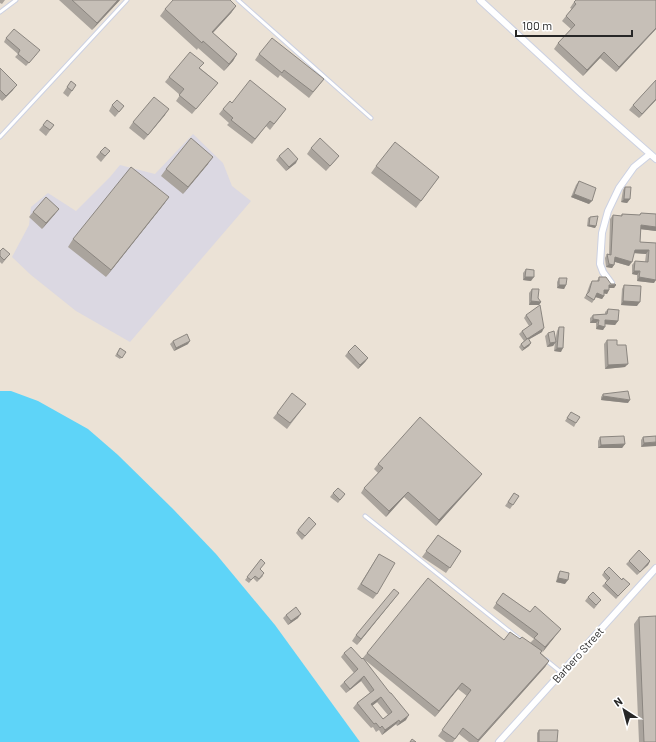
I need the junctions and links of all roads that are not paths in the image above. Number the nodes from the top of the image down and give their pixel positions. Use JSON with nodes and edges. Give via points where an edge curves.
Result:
{"nodes":[{"id":1,"x":16,"y":0,"type":"edge"},
{"id":2,"x":127,"y":0,"type":"edge"},
{"id":3,"x":238,"y":0,"type":"edge"},
{"id":4,"x":480,"y":0,"type":"edge"},
{"id":5,"x":0,"y":12,"type":"edge"},
{"id":6,"x":371,"y":118,"type":"dead end"},
{"id":7,"x":0,"y":137,"type":"edge"},
{"id":8,"x":650,"y":154,"type":"junction"},
{"id":9,"x":656,"y":159,"type":"edge"},
{"id":10,"x":611,"y":283,"type":"edge"},
{"id":11,"x":365,"y":516,"type":"dead end"},
{"id":12,"x":656,"y":568,"type":"edge"},
{"id":13,"x":525,"y":643,"type":"edge"},
{"id":14,"x":543,"y":658,"type":"edge"},
{"id":15,"x":562,"y":673,"type":"junction"},
{"id":16,"x":499,"y":742,"type":"edge"}],
"edges":[{"from":1,"to":5,"type":"lane"},
{"from":2,"to":7,"type":"lane"},
{"from":3,"to":6,"type":"lane"},
{"from":4,"to":8,"type":"street"},
{"from":8,"to":9,"type":"street"},
{"from":8,"to":10,"type":"street","via":[[634,167],[619,188],[608,211],[602,233],[600,264]]},
{"from":11,"to":13,"type":"lane"},
{"from":12,"to":15,"type":"street","name":"Barbero Street"},
{"from":14,"to":15,"type":"lane"},
{"from":15,"to":16,"type":"street","name":"Barbero Street"}]}
